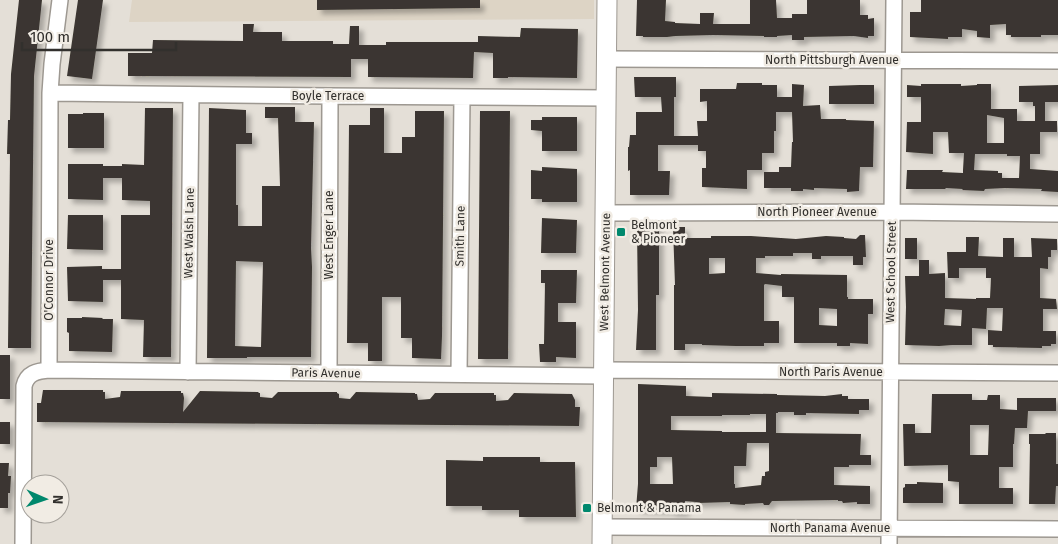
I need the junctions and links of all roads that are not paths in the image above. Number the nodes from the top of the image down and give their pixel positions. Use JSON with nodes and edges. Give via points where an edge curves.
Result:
{"nodes":[{"id":1,"x":60,"y":0,"type":"edge"},
{"id":2,"x":607,"y":0,"type":"edge"},
{"id":3,"x":894,"y":0,"type":"edge"},
{"id":4,"x":606,"y":59,"type":"junction"},
{"id":5,"x":893,"y":60,"type":"junction"},
{"id":6,"x":1058,"y":61,"type":"edge"},
{"id":7,"x":50,"y":93,"type":"junction"},
{"id":8,"x":191,"y":95,"type":"junction"},
{"id":9,"x":330,"y":96,"type":"junction"},
{"id":10,"x":462,"y":97,"type":"junction"},
{"id":11,"x":606,"y":98,"type":"junction"},
{"id":12,"x":892,"y":212,"type":"junction"},
{"id":13,"x":605,"y":213,"type":"junction"},
{"id":14,"x":1058,"y":214,"type":"edge"},
{"id":15,"x":49,"y":370,"type":"junction"},
{"id":16,"x":188,"y":372,"type":"junction"},
{"id":17,"x":890,"y":372,"type":"junction"},
{"id":18,"x":328,"y":373,"type":"junction"},
{"id":19,"x":604,"y":373,"type":"junction"},
{"id":20,"x":1058,"y":373,"type":"edge"},
{"id":21,"x":458,"y":374,"type":"junction"},
{"id":22,"x":889,"y":528,"type":"junction"},
{"id":23,"x":1058,"y":529,"type":"edge"},
{"id":24,"x":602,"y":535,"type":"edge"},
{"id":25,"x":23,"y":544,"type":"edge"},
{"id":26,"x":889,"y":544,"type":"edge"}],
"edges":[{"from":1,"to":7,"type":"street","name":"O'Connor Drive"},
{"from":2,"to":4,"type":"main road","name":"West Belmont Avenue"},
{"from":3,"to":5,"type":"street","name":"West School Street"},
{"from":4,"to":5,"type":"street","name":"North Pittsburgh Avenue"},
{"from":4,"to":11,"type":"main road","name":"West Belmont Avenue"},
{"from":5,"to":6,"type":"street","name":"North Pittsburgh Avenue"},
{"from":5,"to":12,"type":"street","name":"West School Street"},
{"from":7,"to":8,"type":"street","name":"Boyle Terrace"},
{"from":7,"to":15,"type":"street","name":"O'Connor Drive"},
{"from":8,"to":9,"type":"street","name":"Boyle Terrace"},
{"from":8,"to":16,"type":"street","name":"West Walsh Lane"},
{"from":9,"to":10,"type":"street","name":"Boyle Terrace"},
{"from":9,"to":18,"type":"street","name":"West Enger Lane"},
{"from":10,"to":11,"type":"street","name":"Boyle Terrace"},
{"from":10,"to":21,"type":"street","name":"Smith Lane"},
{"from":11,"to":13,"type":"main road","name":"West Belmont Avenue"},
{"from":12,"to":13,"type":"street","name":"North Pioneer Avenue"},
{"from":12,"to":14,"type":"street","name":"North Pioneer Avenue"},
{"from":12,"to":17,"type":"street","name":"West School Street"},
{"from":13,"to":19,"type":"main road","name":"West Belmont Avenue"},
{"from":15,"to":16,"type":"street","name":"Paris Avenue"},
{"from":15,"to":25,"type":"street","via":[[32,374],[24,386]]},
{"from":16,"to":18,"type":"street","name":"Paris Avenue"},
{"from":17,"to":19,"type":"street","name":"North Paris Avenue"},
{"from":17,"to":20,"type":"street","name":"North Paris Avenue"},
{"from":17,"to":22,"type":"street","name":"West School Street"},
{"from":18,"to":21,"type":"street","name":"Paris Avenue"},
{"from":19,"to":21,"type":"street","name":"Paris Avenue"},
{"from":19,"to":24,"type":"main road","name":"West Belmont Avenue"},
{"from":22,"to":23,"type":"street","name":"North Panama Avenue"},
{"from":22,"to":24,"type":"street","name":"North Panama Avenue"},
{"from":22,"to":26,"type":"street","name":"West School Street"}]}
